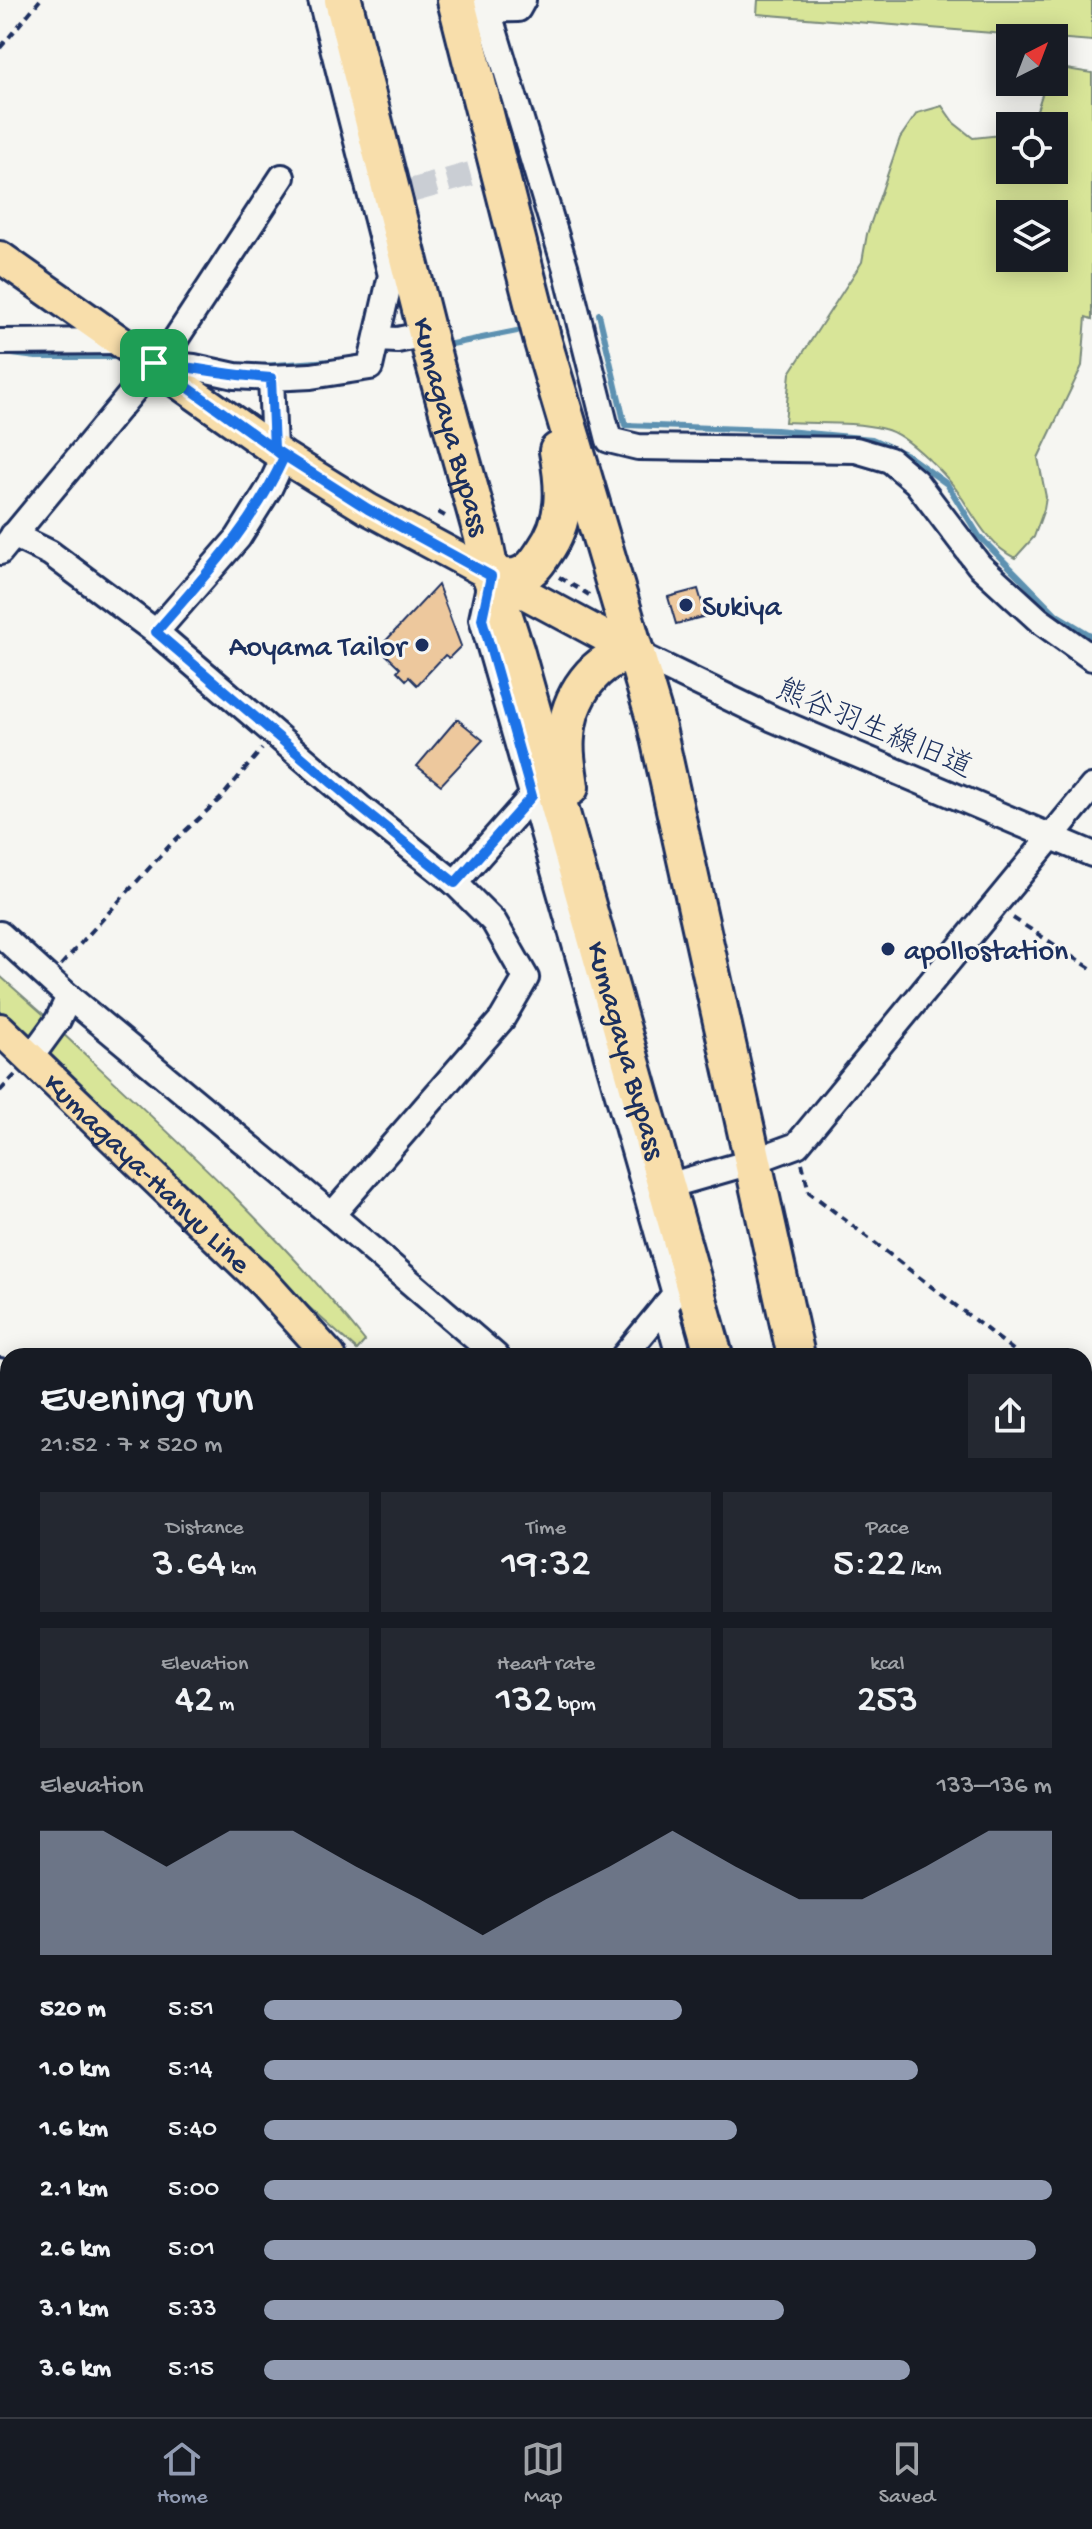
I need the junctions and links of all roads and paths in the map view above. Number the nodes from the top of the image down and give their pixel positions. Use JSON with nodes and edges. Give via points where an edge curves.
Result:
{"nodes":[{"id":1,"x":40,"y":0,"type":"edge"},
{"id":2,"x":321,"y":0,"type":"edge"},
{"id":3,"x":343,"y":0,"type":"edge"},
{"id":4,"x":523,"y":0,"type":"edge"},
{"id":5,"x":472,"y":5,"type":"edge"},
{"id":6,"x":0,"y":48,"type":"edge"},
{"id":7,"x":282,"y":177,"type":"dead end"},
{"id":8,"x":0,"y":257,"type":"edge"},
{"id":9,"x":427,"y":334,"type":"junction"},
{"id":10,"x":377,"y":339,"type":"junction"},
{"id":11,"x":123,"y":341,"type":"junction"},
{"id":12,"x":0,"y":342,"type":"edge"},
{"id":13,"x":543,"y":342,"type":"junction"},
{"id":14,"x":163,"y":353,"type":"junction"},
{"id":15,"x":271,"y":378,"type":"junction"},
{"id":16,"x":279,"y":453,"type":"junction"},
{"id":17,"x":7,"y":543,"type":"edge"},
{"id":18,"x":491,"y":576,"type":"junction"},
{"id":19,"x":558,"y":577,"type":"dead end"},
{"id":20,"x":592,"y":596,"type":"dead end"},
{"id":21,"x":156,"y":632,"type":"junction"},
{"id":22,"x":636,"y":653,"type":"junction"},
{"id":23,"x":1092,"y":658,"type":"edge"},
{"id":24,"x":274,"y":735,"type":"junction"},
{"id":25,"x":1092,"y":787,"type":"edge"},
{"id":26,"x":532,"y":796,"type":"junction"},
{"id":27,"x":1052,"y":836,"type":"junction"},
{"id":28,"x":1092,"y":854,"type":"edge"},
{"id":29,"x":455,"y":883,"type":"junction"},
{"id":30,"x":583,"y":892,"type":"junction"},
{"id":31,"x":994,"y":906,"type":"junction"},
{"id":32,"x":0,"y":934,"type":"edge"},
{"id":33,"x":1092,"y":969,"type":"edge"},
{"id":34,"x":50,"y":979,"type":"junction"},
{"id":35,"x":69,"y":997,"type":"junction"},
{"id":36,"x":0,"y":1029,"type":"edge"},
{"id":37,"x":31,"y":1057,"type":"junction"},
{"id":38,"x":797,"y":1145,"type":"junction"},
{"id":39,"x":751,"y":1162,"type":"junction"},
{"id":40,"x":664,"y":1187,"type":"junction"},
{"id":41,"x":332,"y":1215,"type":"junction"},
{"id":42,"x":264,"y":1283,"type":"junction"},
{"id":43,"x":665,"y":1306,"type":"junction"},
{"id":44,"x":323,"y":1348,"type":"edge"},
{"id":45,"x":344,"y":1348,"type":"edge"},
{"id":46,"x":487,"y":1348,"type":"edge"},
{"id":47,"x":631,"y":1348,"type":"edge"},
{"id":48,"x":677,"y":1348,"type":"edge"},
{"id":49,"x":712,"y":1348,"type":"edge"},
{"id":50,"x":794,"y":1348,"type":"edge"},
{"id":51,"x":1011,"y":1348,"type":"edge"}],
"edges":[{"from":1,"to":6,"type":"path"},
{"from":2,"to":10,"type":"street","via":[[391,275]]},
{"from":3,"to":9,"type":"highway","name":"Kumagaya Bypass"},
{"from":4,"to":5,"type":"street","via":[[518,9]]},
{"from":5,"to":13,"type":"highway"},
{"from":5,"to":23,"type":"street","via":[[566,269],[609,440],[638,447],[856,450],[890,460],[916,482],[979,565],[1039,620]]},
{"from":7,"to":14,"type":"street"},
{"from":8,"to":11,"type":"main road"},
{"from":9,"to":10,"type":"street"},
{"from":9,"to":18,"type":"highway","name":"Kumagaya Bypass"},
{"from":10,"to":15,"type":"street","via":[[370,367]]},
{"from":11,"to":12,"type":"street"},
{"from":11,"to":14,"type":"main road"},
{"from":13,"to":18,"type":"highway","via":[[564,484],[562,517],[556,535],[529,571],[515,577]]},
{"from":13,"to":22,"type":"highway"},
{"from":14,"to":15,"type":"street","via":[[194,367]]},
{"from":14,"to":16,"type":"main road"},
{"from":14,"to":17,"type":"street"},
{"from":15,"to":16,"type":"street"},
{"from":16,"to":18,"type":"main road"},
{"from":16,"to":21,"type":"street","via":[[270,487],[238,538]]},
{"from":17,"to":21,"type":"street","via":[[50,553]]},
{"from":18,"to":22,"type":"main road"},
{"from":18,"to":26,"type":"street","via":[[482,619]]},
{"from":18,"to":30,"type":"highway","name":"Kumagaya Bypass"},
{"from":19,"to":20,"type":"path"},
{"from":21,"to":24,"type":"street"},
{"from":22,"to":27,"type":"street","name":"熊谷羽生線旧道","via":[[773,719]]},
{"from":22,"to":30,"type":"highway","via":[[613,657],[596,670],[570,713],[565,755]]},
{"from":22,"to":39,"type":"highway"},
{"from":24,"to":29,"type":"street"},
{"from":24,"to":34,"type":"path"},
{"from":25,"to":27,"type":"street"},
{"from":26,"to":29,"type":"street"},
{"from":26,"to":43,"type":"street","via":[[675,1294]]},
{"from":27,"to":28,"type":"street","name":"熊谷羽生線旧道"},
{"from":27,"to":31,"type":"street"},
{"from":29,"to":41,"type":"street","via":[[494,922],[526,978],[502,1019]]},
{"from":30,"to":40,"type":"highway","name":"Kumagaya Bypass"},
{"from":31,"to":33,"type":"path"},
{"from":31,"to":38,"type":"street"},
{"from":32,"to":34,"type":"street"},
{"from":34,"to":35,"type":"street"},
{"from":35,"to":37,"type":"street"},
{"from":35,"to":41,"type":"street"},
{"from":36,"to":37,"type":"main road","name":"Kumagaya-Hanyu Line"},
{"from":37,"to":42,"type":"main road","name":"Kumagaya-Hanyu Line"},
{"from":38,"to":39,"type":"street"},
{"from":38,"to":51,"type":"path","via":[[809,1192]]},
{"from":39,"to":40,"type":"street"},
{"from":39,"to":50,"type":"highway"},
{"from":40,"to":49,"type":"highway","name":"Kumagaya Bypass"},
{"from":41,"to":46,"type":"street"},
{"from":42,"to":44,"type":"main road"},
{"from":42,"to":45,"type":"main road"},
{"from":43,"to":47,"type":"street"},
{"from":43,"to":48,"type":"street"}]}
